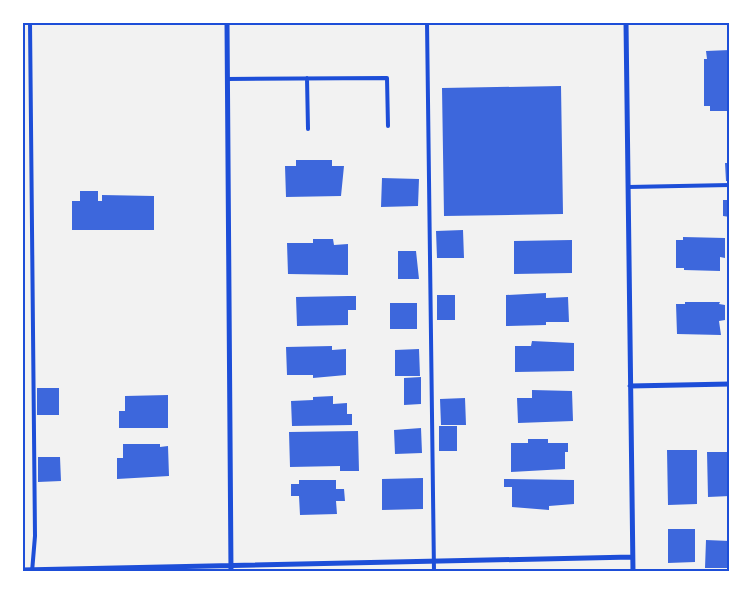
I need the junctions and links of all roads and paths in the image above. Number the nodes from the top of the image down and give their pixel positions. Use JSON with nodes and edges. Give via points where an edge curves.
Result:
{"nodes":[{"id":1,"x":30,"y":22,"type":"edge"},
{"id":2,"x":227,"y":22,"type":"edge"},
{"id":3,"x":427,"y":22,"type":"edge"},
{"id":4,"x":626,"y":22,"type":"edge"},
{"id":5,"x":307,"y":78,"type":"junction"},
{"id":6,"x":227,"y":79,"type":"junction"},
{"id":7,"x":388,"y":126,"type":"dead end"},
{"id":8,"x":308,"y":129,"type":"dead end"},
{"id":9,"x":730,"y":185,"type":"edge"},
{"id":10,"x":628,"y":187,"type":"junction"},
{"id":11,"x":730,"y":384,"type":"edge"},
{"id":12,"x":630,"y":386,"type":"junction"},
{"id":13,"x":632,"y":558,"type":"junction"},
{"id":14,"x":434,"y":561,"type":"junction"},
{"id":15,"x":231,"y":565,"type":"junction"},
{"id":16,"x":22,"y":570,"type":"edge"},
{"id":17,"x":32,"y":571,"type":"edge"},
{"id":18,"x":231,"y":572,"type":"edge"},
{"id":19,"x":434,"y":572,"type":"edge"},
{"id":20,"x":633,"y":572,"type":"edge"}],
"edges":[{"from":1,"to":17,"type":"lane","via":[[35,526]]},
{"from":2,"to":6,"type":"street"},
{"from":3,"to":14,"type":"lane"},
{"from":4,"to":10,"type":"street"},
{"from":5,"to":6,"type":"lane"},
{"from":5,"to":7,"type":"lane","via":[[387,78]]},
{"from":5,"to":8,"type":"lane"},
{"from":6,"to":15,"type":"street"},
{"from":9,"to":10,"type":"lane"},
{"from":10,"to":12,"type":"street"},
{"from":11,"to":12,"type":"street"},
{"from":12,"to":13,"type":"street"},
{"from":13,"to":14,"type":"street"},
{"from":13,"to":20,"type":"street"},
{"from":14,"to":15,"type":"street"},
{"from":14,"to":19,"type":"lane"},
{"from":15,"to":17,"type":"street"},
{"from":15,"to":18,"type":"street"},
{"from":16,"to":17,"type":"street"}]}
